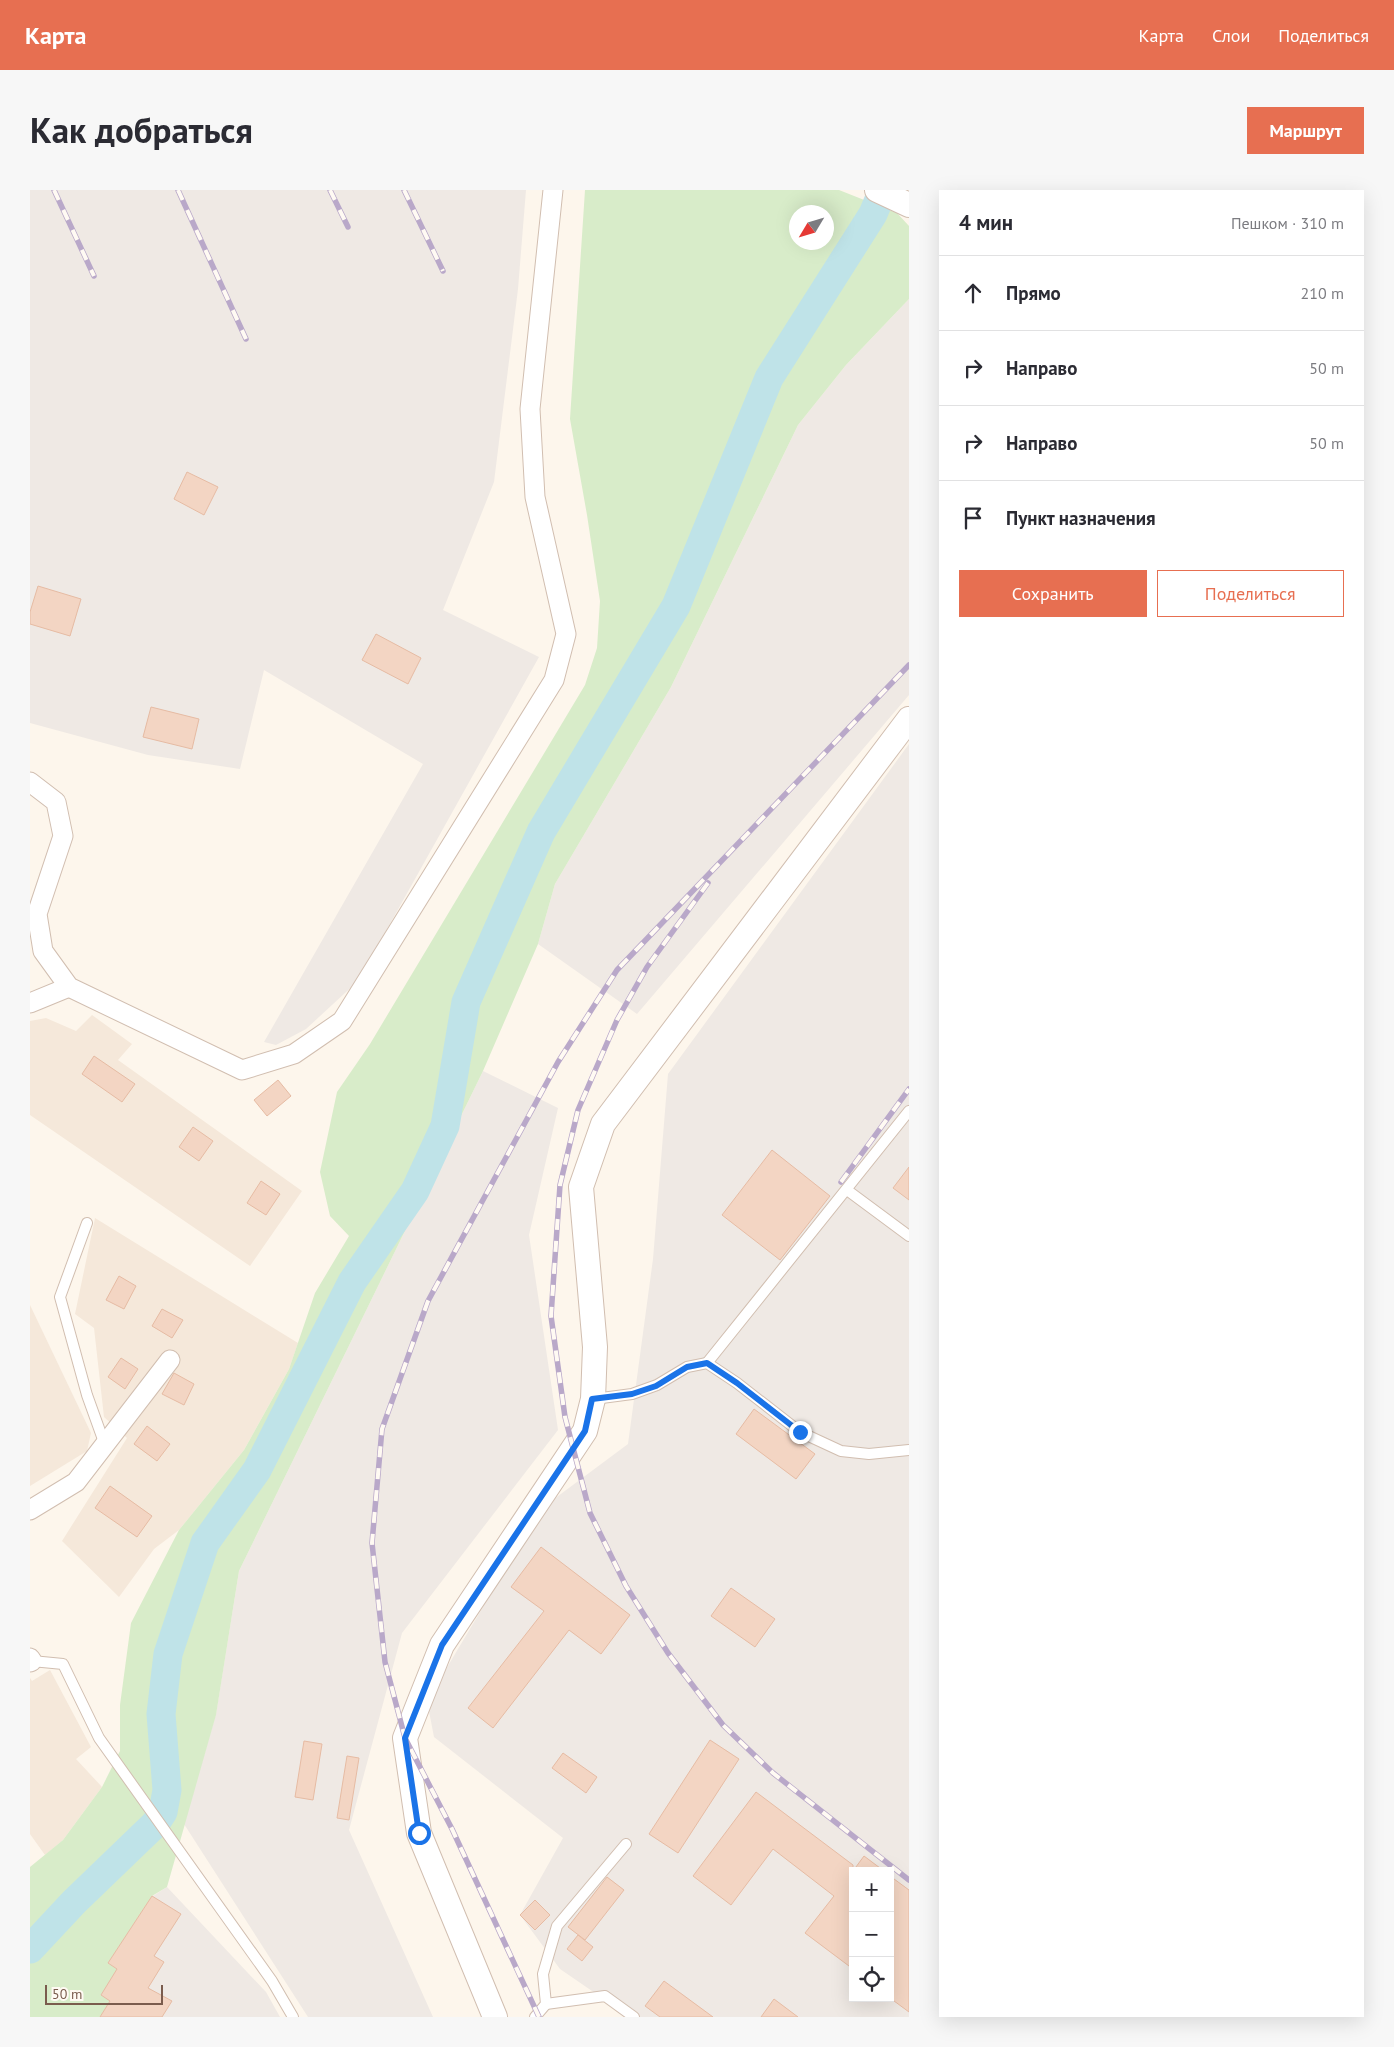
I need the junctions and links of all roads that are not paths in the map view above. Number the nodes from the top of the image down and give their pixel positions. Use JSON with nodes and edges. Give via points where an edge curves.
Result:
{"nodes":[{"id":1,"x":553,"y":190,"type":"edge"},
{"id":2,"x":877,"y":190,"type":"edge"},
{"id":3,"x":905,"y":202,"type":"edge"},
{"id":4,"x":909,"y":719,"type":"edge"},
{"id":5,"x":30,"y":782,"type":"edge"},
{"id":6,"x":70,"y":987,"type":"junction"},
{"id":7,"x":30,"y":1003,"type":"edge"},
{"id":8,"x":909,"y":1111,"type":"edge"},
{"id":9,"x":847,"y":1190,"type":"junction"},
{"id":10,"x":87,"y":1223,"type":"dead end"},
{"id":11,"x":909,"y":1236,"type":"edge"},
{"id":12,"x":170,"y":1360,"type":"dead end"},
{"id":13,"x":707,"y":1363,"type":"junction"},
{"id":14,"x":592,"y":1399,"type":"junction"},
{"id":15,"x":105,"y":1446,"type":"junction"},
{"id":16,"x":909,"y":1450,"type":"edge"},
{"id":17,"x":30,"y":1510,"type":"edge"},
{"id":18,"x":31,"y":1660,"type":"edge"},
{"id":19,"x":626,"y":1844,"type":"dead end"},
{"id":20,"x":546,"y":2004,"type":"junction"},
{"id":21,"x":293,"y":2017,"type":"edge"},
{"id":22,"x":495,"y":2017,"type":"edge"},
{"id":23,"x":535,"y":2017,"type":"edge"},
{"id":24,"x":634,"y":2017,"type":"edge"}],
"edges":[{"from":1,"to":6,"type":"street","via":[[530,409],[535,496],[566,634],[554,680],[342,1021],[294,1054],[242,1070]]},
{"from":2,"to":3,"type":"street"},
{"from":4,"to":14,"type":"street","via":[[603,1124],[581,1187],[595,1347]]},
{"from":5,"to":6,"type":"street","via":[[56,802],[63,836],[37,914],[43,951]]},
{"from":6,"to":7,"type":"street"},
{"from":8,"to":9,"type":"lane"},
{"from":9,"to":11,"type":"lane"},
{"from":9,"to":13,"type":"lane"},
{"from":10,"to":15,"type":"lane","via":[[60,1297]]},
{"from":12,"to":15,"type":"street"},
{"from":13,"to":14,"type":"lane","via":[[687,1367],[656,1386],[632,1394]]},
{"from":13,"to":16,"type":"lane","via":[[800,1432],[841,1451],[869,1454]]},
{"from":14,"to":22,"type":"street","via":[[585,1431],[442,1645],[405,1738],[419,1833]]},
{"from":15,"to":17,"type":"street","via":[[76,1482]]},
{"from":18,"to":21,"type":"lane","via":[[62,1664],[99,1738],[272,1981]]},
{"from":19,"to":20,"type":"lane","via":[[557,1926],[543,1974]]},
{"from":20,"to":23,"type":"lane"},
{"from":20,"to":24,"type":"lane","via":[[605,1996]]}]}
